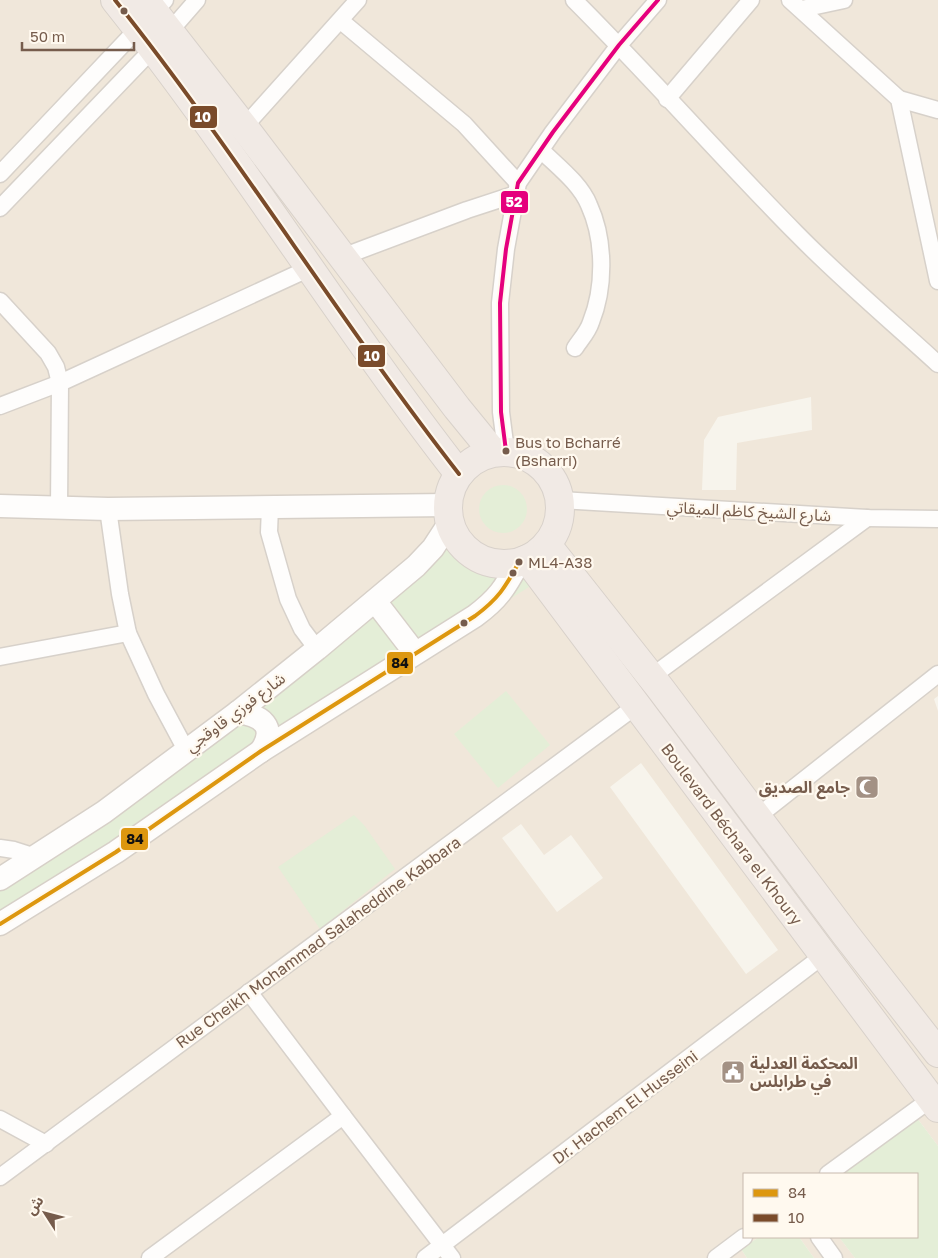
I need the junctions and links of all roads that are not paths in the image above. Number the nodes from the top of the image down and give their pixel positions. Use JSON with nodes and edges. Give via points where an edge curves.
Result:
{"nodes":[{"id":1,"x":115,"y":0,"type":"edge"},
{"id":2,"x":197,"y":0,"type":"edge"},
{"id":3,"x":358,"y":0,"type":"edge"},
{"id":4,"x":574,"y":0,"type":"edge"},
{"id":5,"x":658,"y":0,"type":"edge"},
{"id":6,"x":751,"y":0,"type":"edge"},
{"id":7,"x":844,"y":0,"type":"edge"},
{"id":8,"x":796,"y":5,"type":"edge"},
{"id":9,"x":154,"y":20,"type":"edge"},
{"id":10,"x":341,"y":21,"type":"junction"},
{"id":11,"x":619,"y":45,"type":"junction"},
{"id":12,"x":668,"y":99,"type":"junction"},
{"id":13,"x":899,"y":99,"type":"junction"},
{"id":14,"x":938,"y":110,"type":"edge"},
{"id":15,"x":244,"y":127,"type":"junction"},
{"id":16,"x":540,"y":150,"type":"junction"},
{"id":17,"x":0,"y":174,"type":"edge"},
{"id":18,"x":517,"y":188,"type":"junction"},
{"id":19,"x":0,"y":208,"type":"edge"},
{"id":20,"x":342,"y":257,"type":"junction"},
{"id":21,"x":310,"y":268,"type":"junction"},
{"id":22,"x":938,"y":281,"type":"edge"},
{"id":23,"x":0,"y":301,"type":"edge"},
{"id":24,"x":575,"y":348,"type":"dead end"},
{"id":25,"x":938,"y":364,"type":"edge"},
{"id":26,"x":60,"y":383,"type":"junction"},
{"id":27,"x":0,"y":406,"type":"edge"},
{"id":28,"x":500,"y":452,"type":"junction"},
{"id":29,"x":459,"y":474,"type":"junction"},
{"id":30,"x":560,"y":500,"type":"junction"},
{"id":31,"x":0,"y":506,"type":"edge"},
{"id":32,"x":270,"y":507,"type":"junction"},
{"id":33,"x":59,"y":508,"type":"junction"},
{"id":34,"x":108,"y":509,"type":"junction"},
{"id":35,"x":449,"y":514,"type":"junction"},
{"id":36,"x":867,"y":518,"type":"junction"},
{"id":37,"x":938,"y":519,"type":"edge"},
{"id":38,"x":531,"y":555,"type":"junction"},
{"id":39,"x":375,"y":601,"type":"junction"},
{"id":40,"x":128,"y":633,"type":"junction"},
{"id":41,"x":317,"y":649,"type":"junction"},
{"id":42,"x":415,"y":653,"type":"junction"},
{"id":43,"x":0,"y":657,"type":"edge"},
{"id":44,"x":938,"y":674,"type":"edge"},
{"id":45,"x":651,"y":677,"type":"junction"},
{"id":46,"x":636,"y":706,"type":"junction"},
{"id":47,"x":238,"y":712,"type":"junction"},
{"id":48,"x":186,"y":750,"type":"junction"},
{"id":49,"x":261,"y":751,"type":"junction"},
{"id":50,"x":757,"y":817,"type":"junction"},
{"id":51,"x":0,"y":848,"type":"edge"},
{"id":52,"x":36,"y":857,"type":"junction"},
{"id":53,"x":0,"y":879,"type":"edge"},
{"id":54,"x":0,"y":924,"type":"edge"},
{"id":55,"x":824,"y":955,"type":"junction"},
{"id":56,"x":249,"y":992,"type":"junction"},
{"id":57,"x":934,"y":1041,"type":"edge"},
{"id":58,"x":934,"y":1103,"type":"edge"},
{"id":59,"x":343,"y":1116,"type":"junction"},
{"id":60,"x":0,"y":1119,"type":"edge"},
{"id":61,"x":46,"y":1144,"type":"junction"},
{"id":62,"x":829,"y":1173,"type":"edge"},
{"id":63,"x":0,"y":1177,"type":"edge"},
{"id":64,"x":743,"y":1238,"type":"edge"},
{"id":65,"x":821,"y":1238,"type":"edge"},
{"id":66,"x":447,"y":1252,"type":"edge"},
{"id":67,"x":150,"y":1258,"type":"edge"},
{"id":68,"x":425,"y":1258,"type":"edge"},
{"id":69,"x":716,"y":1258,"type":"edge"},
{"id":70,"x":834,"y":1258,"type":"edge"}],
"edges":[{"from":1,"to":9,"type":"highway"},
{"from":2,"to":9,"type":"street"},
{"from":3,"to":10,"type":"street"},
{"from":4,"to":11,"type":"street"},
{"from":5,"to":11,"type":"street"},
{"from":6,"to":12,"type":"street"},
{"from":7,"to":8,"type":"street"},
{"from":8,"to":13,"type":"street"},
{"from":9,"to":15,"type":"highway"},
{"from":9,"to":17,"type":"street"},
{"from":9,"to":19,"type":"street"},
{"from":9,"to":21,"type":"highway","via":[[234,159]]},
{"from":10,"to":15,"type":"street"},
{"from":10,"to":18,"type":"street","via":[[464,124]]},
{"from":11,"to":12,"type":"street"},
{"from":11,"to":16,"type":"street"},
{"from":12,"to":25,"type":"street","via":[[798,234]]},
{"from":13,"to":14,"type":"street"},
{"from":13,"to":22,"type":"street"},
{"from":15,"to":20,"type":"highway"},
{"from":16,"to":18,"type":"street"},
{"from":16,"to":24,"type":"street","via":[[573,182],[589,204],[599,235],[601,268],[598,300],[591,324]]},
{"from":18,"to":20,"type":"street"},
{"from":18,"to":28,"type":"street","via":[[500,303]]},
{"from":20,"to":28,"type":"highway"},
{"from":21,"to":26,"type":"street"},
{"from":21,"to":29,"type":"highway"},
{"from":23,"to":26,"type":"street","via":[[48,353]]},
{"from":26,"to":27,"type":"street"},
{"from":26,"to":33,"type":"street"},
{"from":28,"to":29,"type":"highway","via":[[482,456]]},
{"from":28,"to":30,"type":"highway","via":[[521,454],[536,460],[548,471]]},
{"from":29,"to":35,"type":"highway","via":[[451,489]]},
{"from":30,"to":36,"type":"street","name":"شارع الشيخ كاظم الميقاتي"},
{"from":30,"to":38,"type":"highway","via":[[556,531]]},
{"from":31,"to":33,"type":"street"},
{"from":32,"to":34,"type":"street"},
{"from":32,"to":35,"type":"street"},
{"from":32,"to":41,"type":"street","via":[[269,532],[288,599],[302,629]]},
{"from":33,"to":34,"type":"street"},
{"from":34,"to":40,"type":"street"},
{"from":35,"to":38,"type":"highway","via":[[457,538],[469,552],[484,560],[501,564]]},
{"from":35,"to":39,"type":"street","name":"شارع فوزي قاوقجي","via":[[433,548]]},
{"from":36,"to":37,"type":"street","name":"شارع الشيخ كاظم الميقاتي"},
{"from":36,"to":45,"type":"street"},
{"from":38,"to":42,"type":"street","via":[[492,604]]},
{"from":38,"to":45,"type":"highway","name":"Boulevard Béchara el Khoury"},
{"from":38,"to":46,"type":"highway","name":"Boulevard Béchara el Khoury"},
{"from":39,"to":41,"type":"street","name":"شارع فوزي قاوقجي"},
{"from":39,"to":42,"type":"street"},
{"from":40,"to":43,"type":"street"},
{"from":40,"to":48,"type":"street"},
{"from":41,"to":47,"type":"street","name":"شارع فوزي قاوقجي"},
{"from":42,"to":49,"type":"street"},
{"from":44,"to":50,"type":"street"},
{"from":45,"to":50,"type":"highway","name":"Boulevard Béchara el Khoury"},
{"from":46,"to":55,"type":"highway","name":"Boulevard Béchara el Khoury"},
{"from":46,"to":56,"type":"street","name":"Rue Cheikh Mohammad Salaheddine Kabbara"},
{"from":47,"to":48,"type":"street","name":"شارع فوزي قاوقجي"},
{"from":47,"to":49,"type":"street","via":[[255,716],[266,725],[269,736]]},
{"from":48,"to":52,"type":"street","name":"شارع فوزي قاوقجي","via":[[104,812]]},
{"from":49,"to":54,"type":"street","via":[[116,852]]},
{"from":50,"to":57,"type":"highway","name":"Boulevard Béchara el Khoury"},
{"from":51,"to":52,"type":"street"},
{"from":52,"to":53,"type":"street","name":"شارع فوزي قاوقجي"},
{"from":55,"to":58,"type":"highway","name":"Boulevard Béchara el Khoury"},
{"from":55,"to":66,"type":"street","name":"Dr. Hachem El Husseini"},
{"from":56,"to":59,"type":"street"},
{"from":56,"to":61,"type":"street","name":"Rue Cheikh Mohammad Salaheddine Kabbara"},
{"from":58,"to":62,"type":"street"},
{"from":59,"to":66,"type":"street"},
{"from":59,"to":67,"type":"street"},
{"from":60,"to":61,"type":"street"},
{"from":61,"to":63,"type":"street","name":"Rue Cheikh Mohammad Salaheddine Kabbara"},
{"from":64,"to":69,"type":"street"},
{"from":65,"to":70,"type":"street"},
{"from":66,"to":68,"type":"street","name":"Dr. Hachem El Husseini"}]}
